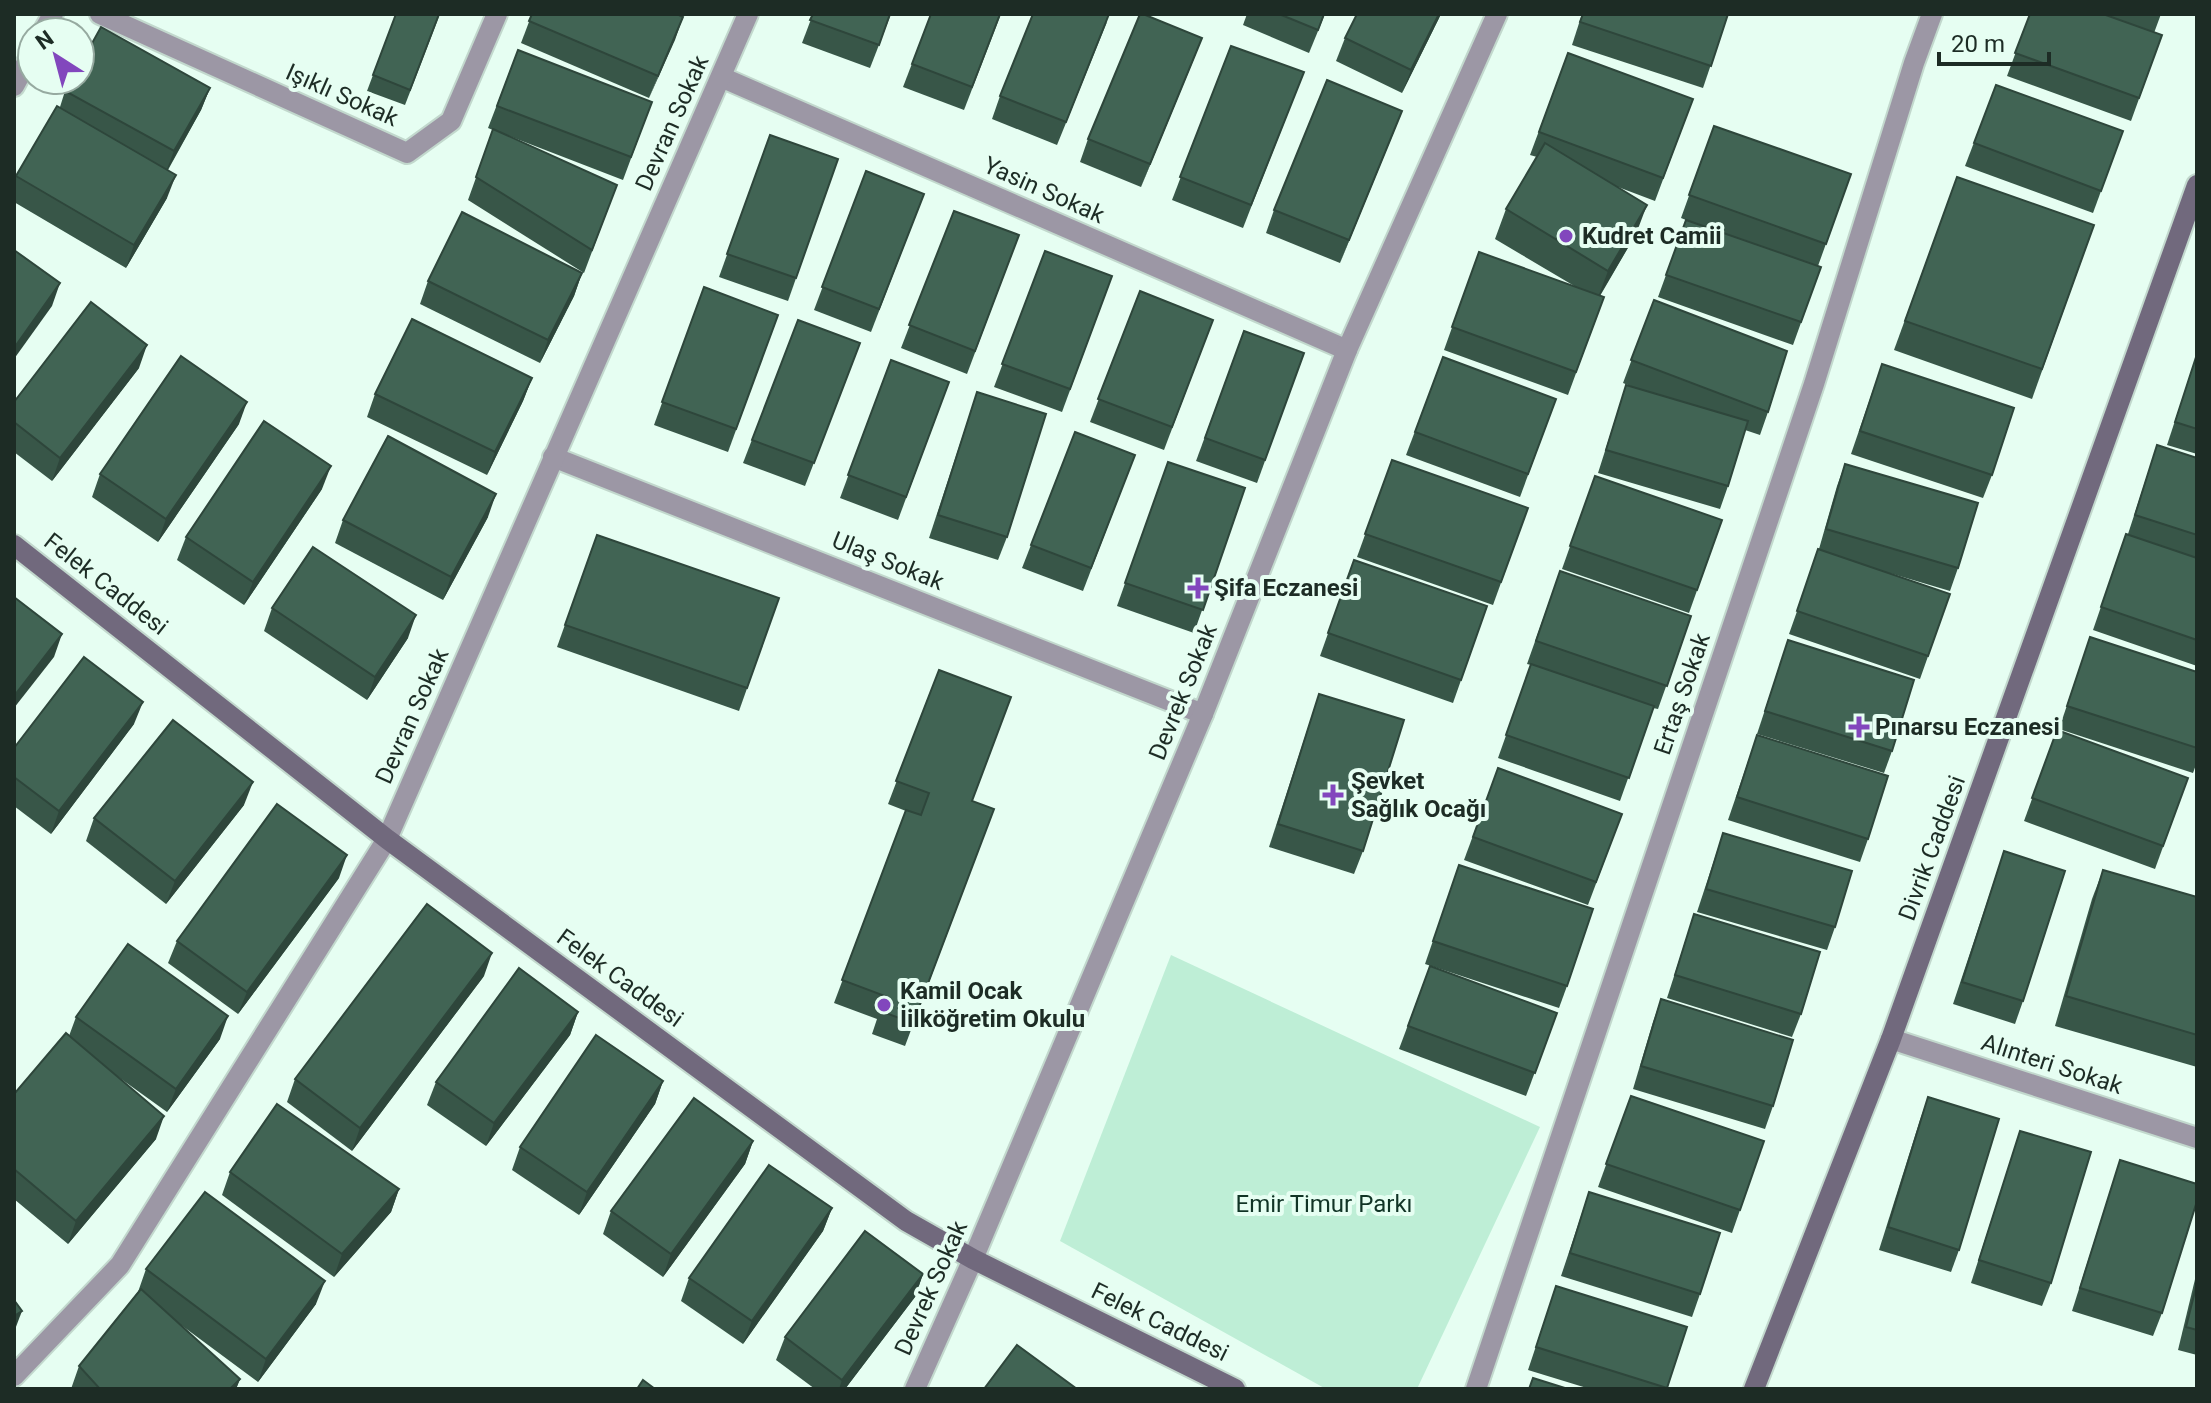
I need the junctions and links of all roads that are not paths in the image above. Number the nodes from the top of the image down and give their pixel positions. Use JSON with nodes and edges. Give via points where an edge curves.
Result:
{"nodes":[{"id":1,"x":100,"y":14,"type":"edge"},
{"id":2,"x":497,"y":14,"type":"edge"},
{"id":3,"x":748,"y":14,"type":"edge"},
{"id":4,"x":1497,"y":14,"type":"edge"},
{"id":5,"x":1932,"y":14,"type":"edge"},
{"id":6,"x":721,"y":77,"type":"junction"},
{"id":7,"x":2197,"y":185,"type":"edge"},
{"id":8,"x":1347,"y":350,"type":"junction"},
{"id":9,"x":553,"y":457,"type":"junction"},
{"id":10,"x":14,"y":545,"type":"edge"},
{"id":11,"x":1203,"y":714,"type":"junction"},
{"id":12,"x":387,"y":839,"type":"junction"},
{"id":13,"x":1891,"y":1039,"type":"junction"},
{"id":14,"x":2197,"y":1138,"type":"edge"},
{"id":15,"x":973,"y":1259,"type":"junction"},
{"id":16,"x":14,"y":1376,"type":"edge"},
{"id":17,"x":915,"y":1389,"type":"edge"},
{"id":18,"x":1235,"y":1389,"type":"edge"},
{"id":19,"x":1476,"y":1389,"type":"edge"},
{"id":20,"x":1754,"y":1389,"type":"edge"}],
"edges":[{"from":1,"to":2,"type":"street","name":"Işıklı Sokak","via":[[407,153],[451,121]]},
{"from":3,"to":6,"type":"street","name":"Devran Sokak"},
{"from":4,"to":8,"type":"street","name":"Devrek Sokak"},
{"from":5,"to":19,"type":"street","name":"Ertaş Sokak","via":[[1814,384]]},
{"from":6,"to":8,"type":"street","name":"Yasin Sokak"},
{"from":6,"to":9,"type":"street","name":"Devran Sokak"},
{"from":7,"to":13,"type":"street","name":"Divrik Caddesi"},
{"from":8,"to":11,"type":"street","name":"Devrek Sokak"},
{"from":9,"to":11,"type":"street","name":"Ulaş Sokak"},
{"from":9,"to":12,"type":"street","name":"Devran Sokak"},
{"from":10,"to":12,"type":"street","name":"Felek Caddesi"},
{"from":11,"to":15,"type":"street","name":"Devrek Sokak"},
{"from":12,"to":15,"type":"street","name":"Felek Caddesi","via":[[906,1221]]},
{"from":12,"to":16,"type":"street","name":"Devran Sokak","via":[[120,1265]]},
{"from":13,"to":14,"type":"street","name":"Alınteri Sokak"},
{"from":13,"to":20,"type":"street","name":"Divrik Caddesi"},
{"from":15,"to":17,"type":"street","name":"Devrek Sokak"},
{"from":15,"to":18,"type":"street","name":"Felek Caddesi"}]}
